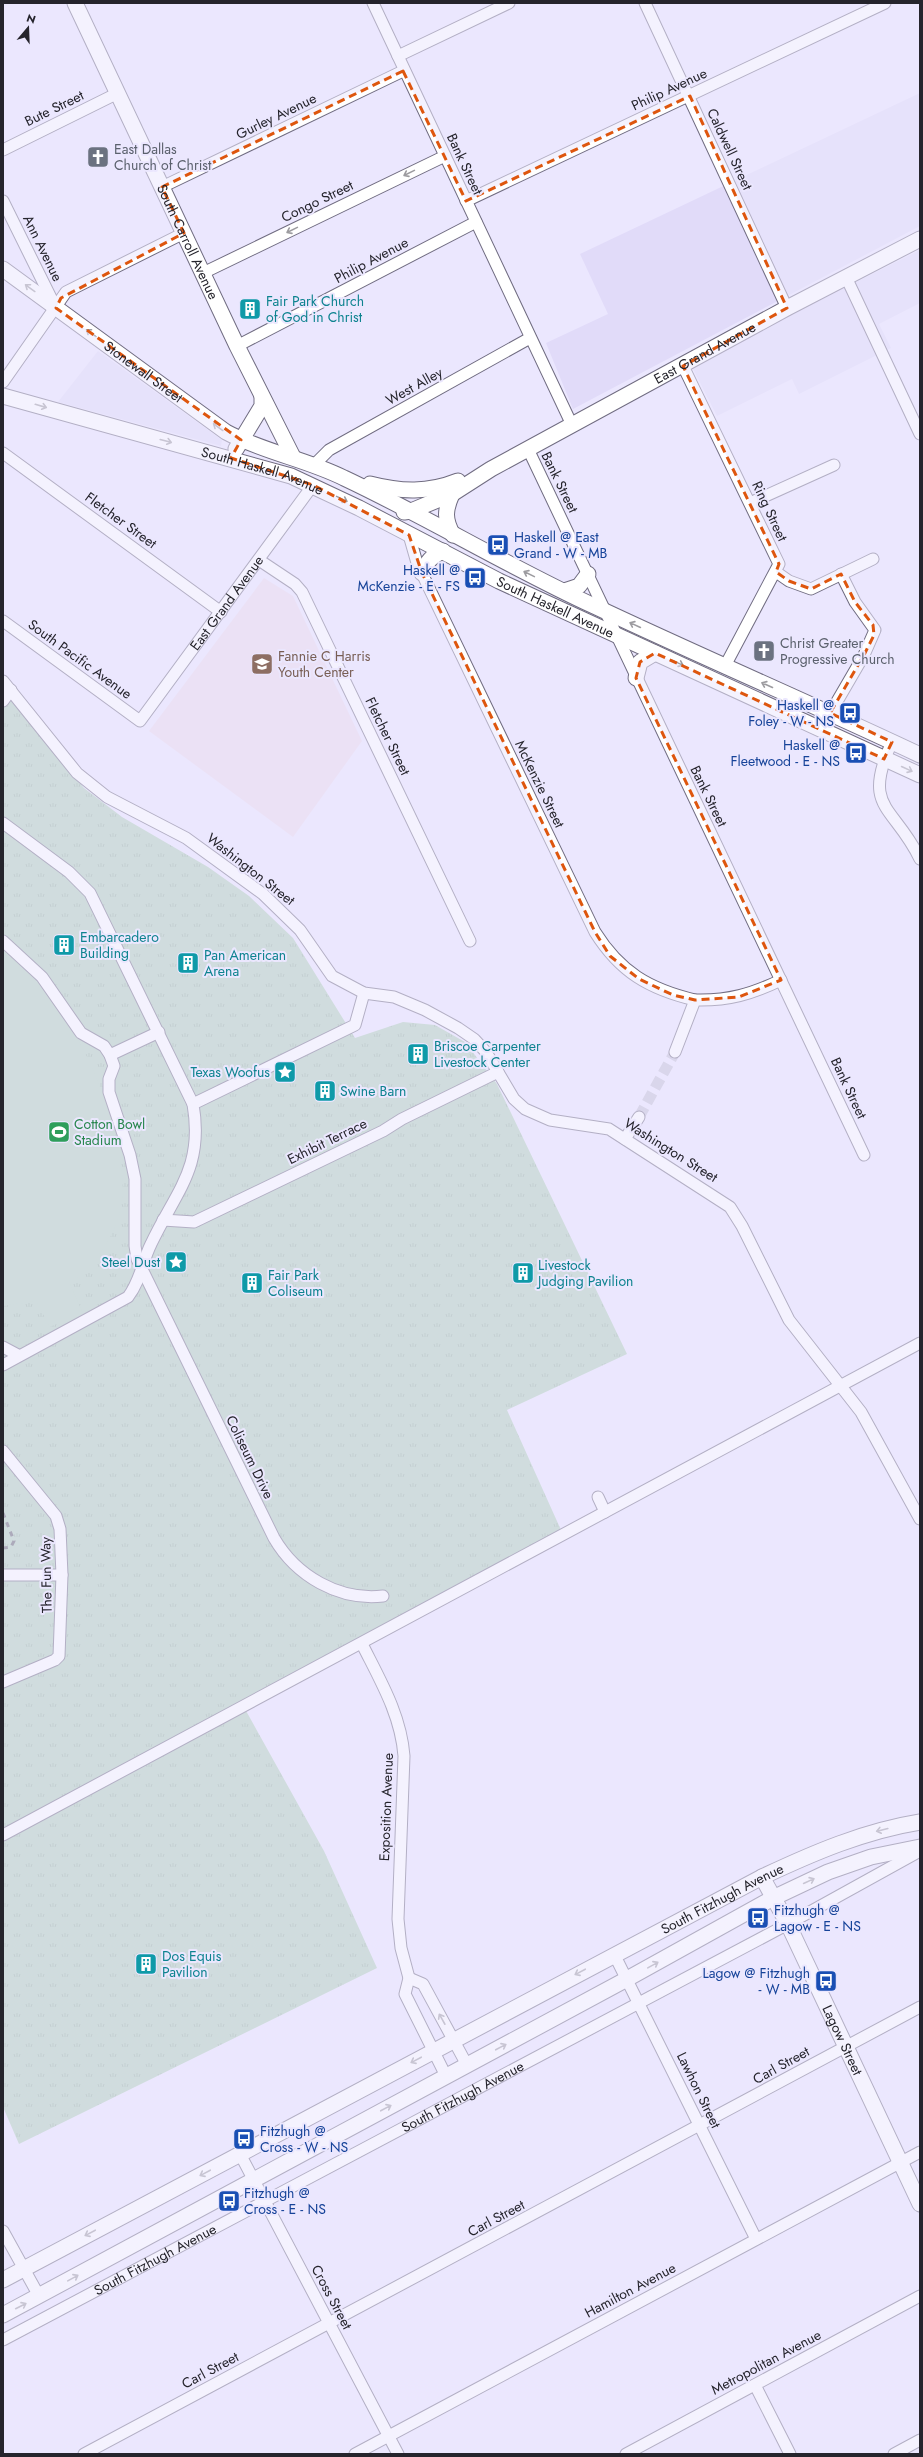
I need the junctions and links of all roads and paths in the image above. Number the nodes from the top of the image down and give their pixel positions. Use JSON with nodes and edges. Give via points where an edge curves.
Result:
{"nodes":[{"id":1,"x":75,"y":3,"type":"edge"},
{"id":2,"x":373,"y":3,"type":"edge"},
{"id":3,"x":509,"y":3,"type":"edge"},
{"id":4,"x":645,"y":3,"type":"edge"},
{"id":5,"x":885,"y":3,"type":"edge"},
{"id":6,"x":398,"y":56,"type":"junction"},
{"id":7,"x":403,"y":71,"type":"junction"},
{"id":8,"x":118,"y":93,"type":"junction"},
{"id":9,"x":690,"y":96,"type":"junction"},
{"id":10,"x":3,"y":150,"type":"edge"},
{"id":11,"x":445,"y":156,"type":"junction"},
{"id":12,"x":162,"y":187,"type":"junction"},
{"id":13,"x":3,"y":201,"type":"edge"},
{"id":14,"x":466,"y":201,"type":"junction"},
{"id":15,"x":476,"y":222,"type":"junction"},
{"id":16,"x":184,"y":233,"type":"junction"},
{"id":17,"x":920,"y":239,"type":"edge"},
{"id":18,"x":3,"y":268,"type":"edge"},
{"id":19,"x":204,"y":273,"type":"junction"},
{"id":20,"x":846,"y":277,"type":"junction"},
{"id":21,"x":56,"y":308,"type":"junction"},
{"id":22,"x":787,"y":308,"type":"junction"},
{"id":23,"x":530,"y":338,"type":"junction"},
{"id":24,"x":238,"y":346,"type":"junction"},
{"id":25,"x":683,"y":366,"type":"junction"},
{"id":26,"x":3,"y":382,"type":"edge"},
{"id":27,"x":3,"y":396,"type":"edge"},
{"id":28,"x":262,"y":397,"type":"junction"},
{"id":29,"x":572,"y":425,"type":"junction"},
{"id":30,"x":920,"y":434,"type":"edge"},
{"id":31,"x":241,"y":440,"type":"junction"},
{"id":32,"x":528,"y":449,"type":"junction"},
{"id":33,"x":3,"y":453,"type":"edge"},
{"id":34,"x":293,"y":457,"type":"junction"},
{"id":35,"x":231,"y":458,"type":"junction"},
{"id":36,"x":315,"y":464,"type":"junction"},
{"id":37,"x":834,"y":465,"type":"dead end"},
{"id":38,"x":491,"y":469,"type":"junction"},
{"id":39,"x":344,"y":478,"type":"junction"},
{"id":40,"x":313,"y":485,"type":"junction"},
{"id":41,"x":422,"y":491,"type":"junction"},
{"id":42,"x":452,"y":494,"type":"junction"},
{"id":43,"x":750,"y":503,"type":"junction"},
{"id":44,"x":359,"y":508,"type":"junction"},
{"id":45,"x":411,"y":511,"type":"junction"},
{"id":46,"x":409,"y":535,"type":"junction"},
{"id":47,"x":453,"y":535,"type":"junction"},
{"id":48,"x":443,"y":551,"type":"junction"},
{"id":49,"x":873,"y":559,"type":"dead end"},
{"id":50,"x":259,"y":560,"type":"junction"},
{"id":51,"x":776,"y":572,"type":"junction"},
{"id":52,"x":422,"y":573,"type":"junction"},
{"id":53,"x":588,"y":574,"type":"junction"},
{"id":54,"x":842,"y":574,"type":"junction"},
{"id":55,"x":564,"y":591,"type":"junction"},
{"id":56,"x":605,"y":611,"type":"junction"},
{"id":57,"x":221,"y":612,"type":"junction"},
{"id":58,"x":3,"y":621,"type":"edge"},
{"id":59,"x":617,"y":635,"type":"junction"},
{"id":60,"x":655,"y":653,"type":"junction"},
{"id":61,"x":725,"y":666,"type":"junction"},
{"id":62,"x":636,"y":678,"type":"junction"},
{"id":63,"x":3,"y":681,"type":"edge"},
{"id":64,"x":11,"y":690,"type":"junction"},
{"id":65,"x":3,"y":701,"type":"edge"},
{"id":66,"x":830,"y":713,"type":"junction"},
{"id":67,"x":140,"y":721,"type":"joint"},
{"id":68,"x":821,"y":729,"type":"junction"},
{"id":69,"x":892,"y":742,"type":"junction"},
{"id":70,"x":920,"y":755,"type":"edge"},
{"id":71,"x":884,"y":759,"type":"junction"},
{"id":72,"x":920,"y":775,"type":"edge"},
{"id":73,"x":3,"y":823,"type":"edge"},
{"id":74,"x":920,"y":859,"type":"edge"},
{"id":75,"x":470,"y":940,"type":"dead end"},
{"id":76,"x":3,"y":941,"type":"edge"},
{"id":77,"x":781,"y":980,"type":"junction"},
{"id":78,"x":364,"y":993,"type":"junction"},
{"id":79,"x":695,"y":1000,"type":"junction"},
{"id":80,"x":159,"y":1032,"type":"junction"},
{"id":81,"x":675,"y":1052,"type":"tunnel mouth"},
{"id":82,"x":110,"y":1055,"type":"junction"},
{"id":83,"x":498,"y":1072,"type":"junction"},
{"id":84,"x":193,"y":1104,"type":"junction"},
{"id":85,"x":639,"y":1117,"type":"tunnel mouth"},
{"id":86,"x":625,"y":1139,"type":"junction"},
{"id":87,"x":864,"y":1155,"type":"dead end"},
{"id":88,"x":164,"y":1220,"type":"junction"},
{"id":89,"x":142,"y":1272,"type":"junction"},
{"id":90,"x":920,"y":1343,"type":"edge"},
{"id":91,"x":3,"y":1346,"type":"edge"},
{"id":92,"x":18,"y":1355,"type":"junction"},
{"id":93,"x":3,"y":1365,"type":"edge"},
{"id":94,"x":840,"y":1386,"type":"junction"},
{"id":95,"x":3,"y":1451,"type":"edge"},
{"id":96,"x":598,"y":1497,"type":"dead end"},
{"id":97,"x":605,"y":1512,"type":"junction"},
{"id":98,"x":920,"y":1519,"type":"edge"},
{"id":99,"x":3,"y":1575,"type":"edge"},
{"id":100,"x":62,"y":1575,"type":"junction"},
{"id":101,"x":382,"y":1596,"type":"dead end"},
{"id":102,"x":362,"y":1644,"type":"junction"},
{"id":103,"x":3,"y":1682,"type":"edge"},
{"id":104,"x":920,"y":1822,"type":"edge"},
{"id":105,"x":3,"y":1835,"type":"edge"},
{"id":106,"x":920,"y":1847,"type":"edge"},
{"id":107,"x":920,"y":1851,"type":"edge"},
{"id":108,"x":762,"y":1877,"type":"junction"},
{"id":109,"x":773,"y":1898,"type":"junction"},
{"id":110,"x":788,"y":1924,"type":"junction"},
{"id":111,"x":614,"y":1954,"type":"junction"},
{"id":112,"x":410,"y":1978,"type":"junction"},
{"id":113,"x":627,"y":1979,"type":"junction"},
{"id":114,"x":638,"y":2002,"type":"junction"},
{"id":115,"x":920,"y":2007,"type":"edge"},
{"id":116,"x":453,"y":2040,"type":"junction"},
{"id":117,"x":846,"y":2047,"type":"junction"},
{"id":118,"x":433,"y":2051,"type":"junction"},
{"id":119,"x":467,"y":2065,"type":"junction"},
{"id":120,"x":446,"y":2076,"type":"junction"},
{"id":121,"x":700,"y":2126,"type":"junction"},
{"id":122,"x":920,"y":2152,"type":"edge"},
{"id":123,"x":240,"y":2154,"type":"junction"},
{"id":124,"x":900,"y":2162,"type":"junction"},
{"id":125,"x":253,"y":2180,"type":"junction"},
{"id":126,"x":264,"y":2200,"type":"junction"},
{"id":127,"x":920,"y":2204,"type":"edge"},
{"id":128,"x":3,"y":2230,"type":"edge"},
{"id":129,"x":756,"y":2239,"type":"junction"},
{"id":130,"x":24,"y":2268,"type":"junction"},
{"id":131,"x":3,"y":2280,"type":"edge"},
{"id":132,"x":39,"y":2296,"type":"junction"},
{"id":133,"x":920,"y":2296,"type":"edge"},
{"id":134,"x":3,"y":2315,"type":"edge"},
{"id":135,"x":329,"y":2324,"type":"junction"},
{"id":136,"x":3,"y":2340,"type":"edge"},
{"id":137,"x":755,"y":2385,"type":"junction"},
{"id":138,"x":389,"y":2436,"type":"junction"},
{"id":139,"x":920,"y":2440,"type":"edge"},
{"id":140,"x":84,"y":2454,"type":"edge"},
{"id":141,"x":355,"y":2454,"type":"edge"},
{"id":142,"x":398,"y":2454,"type":"edge"},
{"id":143,"x":626,"y":2454,"type":"edge"},
{"id":144,"x":790,"y":2454,"type":"edge"},
{"id":145,"x":894,"y":2454,"type":"edge"}],
"edges":[{"from":1,"to":8,"type":"main road","name":"South Carroll Avenue"},
{"from":2,"to":6,"type":"street","name":"Bank Street"},
{"from":3,"to":6,"type":"street"},
{"from":4,"to":9,"type":"street","name":"Caldwell Street"},
{"from":5,"to":9,"type":"street","name":"Philip Avenue"},
{"from":6,"to":7,"type":"street","name":"Bank Street"},
{"from":7,"to":11,"type":"street","name":"Bank Street"},
{"from":7,"to":12,"type":"street","name":"Gurley Avenue"},
{"from":8,"to":10,"type":"street","name":"Bute Street"},
{"from":8,"to":12,"type":"main road","name":"South Carroll Avenue"},
{"from":9,"to":14,"type":"street","name":"Philip Avenue"},
{"from":9,"to":22,"type":"street","name":"Caldwell Street"},
{"from":11,"to":14,"type":"street","name":"Bank Street"},
{"from":11,"to":19,"type":"street","name":"Congo Street","one_way":true},
{"from":12,"to":16,"type":"main road","name":"South Carroll Avenue"},
{"from":13,"to":21,"type":"street","name":"Ann Avenue"},
{"from":14,"to":15,"type":"street","name":"Bank Street"},
{"from":15,"to":23,"type":"street","name":"Bank Street"},
{"from":15,"to":24,"type":"street","name":"Philip Avenue"},
{"from":16,"to":19,"type":"main road","name":"South Carroll Avenue"},
{"from":16,"to":21,"type":"street","via":[[66,292]]},
{"from":17,"to":20,"type":"main road","name":"East Grand Avenue"},
{"from":21,"to":18,"type":"main road","name":"Stonewall Street","one_way":true},
{"from":19,"to":24,"type":"main road","name":"South Carroll Avenue"},
{"from":20,"to":22,"type":"main road","name":"East Grand Avenue"},
{"from":20,"to":30,"type":"street"},
{"from":21,"to":26,"type":"street"},
{"from":31,"to":21,"type":"main road","name":"Stonewall Street","one_way":true,"via":[[226,432]]},
{"from":22,"to":25,"type":"main road","name":"East Grand Avenue"},
{"from":23,"to":29,"type":"street","name":"Bank Street"},
{"from":23,"to":36,"type":"street","name":"West Alley","via":[[329,450]]},
{"from":24,"to":28,"type":"main road","name":"South Carroll Avenue"},
{"from":25,"to":29,"type":"main road","name":"East Grand Avenue"},
{"from":25,"to":43,"type":"street","name":"Ring Street"},
{"from":27,"to":35,"type":"main road","name":"South Haskell Avenue","one_way":true},
{"from":28,"to":31,"type":"main road","via":[[262,406]]},
{"from":28,"to":34,"type":"main road","name":"South Carroll Avenue","via":[[269,406]]},
{"from":29,"to":32,"type":"main road","name":"East Grand Avenue"},
{"from":31,"to":34,"type":"main road","name":"Stonewall Street"},
{"from":31,"to":35,"type":"main road"},
{"from":32,"to":38,"type":"main road","name":"East Grand Avenue"},
{"from":32,"to":53,"type":"street","name":"Bank Street"},
{"from":33,"to":57,"type":"street","name":"Fletcher Street"},
{"from":34,"to":36,"type":"main road","name":"South Haskell Avenue"},
{"from":35,"to":40,"type":"main road","name":"South Haskell Avenue"},
{"from":36,"to":39,"type":"main road","name":"South Haskell Avenue"},
{"from":37,"to":43,"type":"street"},
{"from":38,"to":41,"type":"main road","name":"East Grand Avenue","via":[[442,487]]},
{"from":38,"to":42,"type":"main road","name":"East Grand Avenue"},
{"from":39,"to":41,"type":"main road","name":"East Grand Avenue","via":[[402,491]]},
{"from":39,"to":45,"type":"main road","name":"South Haskell Avenue"},
{"from":40,"to":44,"type":"main road","name":"South Haskell Avenue","one_way":true},
{"from":40,"to":50,"type":"street","name":"East Grand Avenue"},
{"from":41,"to":45,"type":"main road","via":[[415,498]]},
{"from":42,"to":45,"type":"main road","name":"East Grand Avenue"},
{"from":42,"to":47,"type":"main road","via":[[445,513],[446,522]]},
{"from":43,"to":51,"type":"street","name":"Ring Street","via":[[779,564]]},
{"from":44,"to":45,"type":"main road","name":"East Grand Avenue","via":[[390,513]]},
{"from":44,"to":46,"type":"main road","name":"South Haskell Avenue"},
{"from":45,"to":46,"type":"main road"},
{"from":45,"to":47,"type":"main road","name":"South Haskell Avenue"},
{"from":46,"to":48,"type":"main road","name":"South Haskell Avenue"},
{"from":46,"to":52,"type":"street","name":"McKenzie Street"},
{"from":55,"to":47,"type":"main road","name":"South Haskell Avenue","one_way":true},
{"from":48,"to":52,"type":"main road","via":[[430,559]]},
{"from":48,"to":59,"type":"main road","name":"South Haskell Avenue","via":[[494,579]]},
{"from":49,"to":54,"type":"street"},
{"from":50,"to":57,"type":"street","name":"East Grand Avenue"},
{"from":50,"to":75,"type":"street","name":"Fletcher Street","via":[[295,584],[302,592]]},
{"from":51,"to":54,"type":"street","via":[[789,581],[811,589]]},
{"from":51,"to":61,"type":"street"},
{"from":52,"to":79,"type":"street","name":"McKenzie Street","via":[[602,944],[610,956],[639,979],[656,989]]},
{"from":53,"to":55,"type":"main road","via":[[578,586]]},
{"from":53,"to":56,"type":"street","name":"Bank Street"},
{"from":54,"to":66,"type":"street","via":[[855,602],[875,630],[864,655]]},
{"from":55,"to":56,"type":"main road","name":"South Haskell Avenue"},
{"from":56,"to":59,"type":"street","name":"Bank Street"},
{"from":61,"to":56,"type":"main road","name":"South Haskell Avenue","one_way":true},
{"from":57,"to":67,"type":"street","name":"East Grand Avenue"},
{"from":58,"to":67,"type":"street","name":"South Pacific Avenue"},
{"from":59,"to":60,"type":"main road","name":"South Haskell Avenue"},
{"from":59,"to":62,"type":"street","name":"Bank Street"},
{"from":60,"to":62,"type":"main road","via":[[640,662]]},
{"from":60,"to":68,"type":"main road","name":"South Haskell Avenue","one_way":true},
{"from":66,"to":61,"type":"main road","name":"South Haskell Avenue","one_way":true},
{"from":62,"to":77,"type":"street","name":"Bank Street"},
{"from":63,"to":64,"type":"street","name":"Washington Street"},
{"from":64,"to":65,"type":"street"},
{"from":64,"to":78,"type":"street","name":"Washington Street","via":[[65,759],[91,785],[122,806],[186,838],[234,872],[286,914],[332,976]]},
{"from":66,"to":68,"type":"street"},
{"from":66,"to":69,"type":"main road","name":"South Haskell Avenue"},
{"from":68,"to":71,"type":"main road","name":"South Haskell Avenue"},
{"from":69,"to":70,"type":"main road","name":"South Haskell Avenue"},
{"from":69,"to":71,"type":"street"},
{"from":71,"to":72,"type":"main road","name":"South Haskell Avenue","one_way":true},
{"from":71,"to":74,"type":"street","via":[[878,790],[883,806],[911,840]]},
{"from":73,"to":80,"type":"street","via":[[69,872],[90,893]]},
{"from":76,"to":82,"type":"street","via":[[42,977],[81,1033],[104,1046]]},
{"from":77,"to":79,"type":"street","name":"McKenzie Street","via":[[739,997]]},
{"from":77,"to":87,"type":"street","name":"Bank Street"},
{"from":78,"to":83,"type":"street","name":"Washington Street","via":[[394,997],[453,1024],[474,1039]]},
{"from":78,"to":84,"type":"street","via":[[355,1025]]},
{"from":79,"to":81,"type":"street"},
{"from":80,"to":82,"type":"street"},
{"from":80,"to":84,"type":"street"},
{"from":82,"to":89,"type":"street","name":"Coliseum Drive","via":[[114,1066],[108,1085],[135,1179],[135,1246]]},
{"from":83,"to":86,"type":"street","name":"Washington Street","via":[[514,1099],[525,1109],[550,1120],[609,1129]]},
{"from":83,"to":88,"type":"street","name":"Exhibit Terrace","via":[[402,1119],[383,1131],[194,1222]]},
{"from":84,"to":88,"type":"street","via":[[196,1138],[190,1172]]},
{"from":85,"to":86,"type":"street"},
{"from":86,"to":94,"type":"street","name":"Washington Street","via":[[730,1207],[789,1320]]},
{"from":88,"to":89,"type":"street","via":[[148,1250]]},
{"from":89,"to":92,"type":"street","via":[[128,1297]]},
{"from":89,"to":101,"type":"street","name":"Coliseum Drive","via":[[282,1552],[302,1571],[334,1590],[364,1598]]},
{"from":90,"to":94,"type":"street"},
{"from":91,"to":92,"type":"street"},
{"from":92,"to":93,"type":"street"},
{"from":94,"to":97,"type":"street"},
{"from":94,"to":98,"type":"street","name":"Washington Street","via":[[860,1412]]},
{"from":95,"to":100,"type":"street","name":"The Fun Way","via":[[56,1516],[60,1529]]},
{"from":96,"to":97,"type":"street"},
{"from":97,"to":102,"type":"street"},
{"from":99,"to":100,"type":"street"},
{"from":100,"to":103,"type":"street","name":"The Fun Way","via":[[59,1656]]},
{"from":102,"to":105,"type":"street"},
{"from":102,"to":112,"type":"street","name":"Exposition Avenue","via":[[402,1733],[404,1756],[398,1919],[401,1948]]},
{"from":104,"to":108,"type":"main road","name":"South Fitzhugh Avenue","one_way":true,"via":[[862,1835]]},
{"from":109,"to":106,"type":"main road","name":"South Fitzhugh Avenue","one_way":true,"via":[[828,1872],[871,1857]]},
{"from":107,"to":110,"type":"street","name":"South Fitzhugh Avenue"},
{"from":108,"to":109,"type":"main road","name":"Lagow Street"},
{"from":108,"to":111,"type":"main road","name":"South Fitzhugh Avenue"},
{"from":109,"to":110,"type":"main road","name":"Lagow Street"},
{"from":113,"to":109,"type":"main road","name":"South Fitzhugh Avenue","one_way":true},
{"from":110,"to":114,"type":"street","name":"South Fitzhugh Avenue"},
{"from":110,"to":117,"type":"main road","name":"Lagow Street"},
{"from":111,"to":113,"type":"street","name":"Lawhon Street"},
{"from":111,"to":116,"type":"main road","name":"South Fitzhugh Avenue","one_way":true},
{"from":116,"to":112,"type":"street","one_way":true,"via":[[423,1984]]},
{"from":112,"to":118,"type":"street","name":"Exposition Avenue","via":[[405,1994]]},
{"from":113,"to":114,"type":"street","name":"Lawhon Street"},
{"from":119,"to":113,"type":"main road","name":"South Fitzhugh Avenue","one_way":true},
{"from":114,"to":121,"type":"street","name":"Lawhon Street"},
{"from":114,"to":126,"type":"street","name":"South Fitzhugh Avenue"},
{"from":115,"to":117,"type":"street","name":"Carl Street"},
{"from":116,"to":118,"type":"main road","name":"South Fitzhugh Avenue"},
{"from":116,"to":119,"type":"street"},
{"from":117,"to":121,"type":"street","name":"Carl Street"},
{"from":117,"to":124,"type":"main road","name":"Lagow Street"},
{"from":118,"to":120,"type":"street","name":"Exposition Avenue"},
{"from":118,"to":123,"type":"main road","name":"South Fitzhugh Avenue","one_way":true},
{"from":119,"to":120,"type":"main road","name":"South Fitzhugh Avenue"},
{"from":125,"to":120,"type":"main road","name":"South Fitzhugh Avenue","one_way":true},
{"from":121,"to":129,"type":"street","name":"Lawhon Street"},
{"from":121,"to":135,"type":"street","name":"Carl Street"},
{"from":122,"to":124,"type":"street","name":"Hamilton Avenue"},
{"from":123,"to":125,"type":"street","name":"Cross Street"},
{"from":123,"to":130,"type":"main road","name":"South Fitzhugh Avenue","one_way":true},
{"from":124,"to":127,"type":"main road","name":"Lagow Street"},
{"from":124,"to":129,"type":"street","name":"Hamilton Avenue"},
{"from":125,"to":126,"type":"street","name":"Cross Street"},
{"from":132,"to":125,"type":"main road","name":"South Fitzhugh Avenue","one_way":true},
{"from":126,"to":135,"type":"street","name":"Cross Street"},
{"from":126,"to":136,"type":"street","name":"South Fitzhugh Avenue"},
{"from":128,"to":130,"type":"street"},
{"from":129,"to":138,"type":"street","name":"Hamilton Avenue"},
{"from":130,"to":131,"type":"main road","name":"South Fitzhugh Avenue"},
{"from":130,"to":132,"type":"street"},
{"from":134,"to":132,"type":"main road","name":"South Fitzhugh Avenue","one_way":true},
{"from":133,"to":137,"type":"street","name":"Metropolitan Avenue"},
{"from":135,"to":138,"type":"street","name":"Cross Street"},
{"from":135,"to":140,"type":"street","name":"Carl Street"},
{"from":137,"to":143,"type":"street","name":"Metropolitan Avenue"},
{"from":137,"to":144,"type":"street"},
{"from":138,"to":141,"type":"street","name":"Hamilton Avenue"},
{"from":138,"to":142,"type":"street","name":"Cross Street"},
{"from":139,"to":145,"type":"street"}]}
